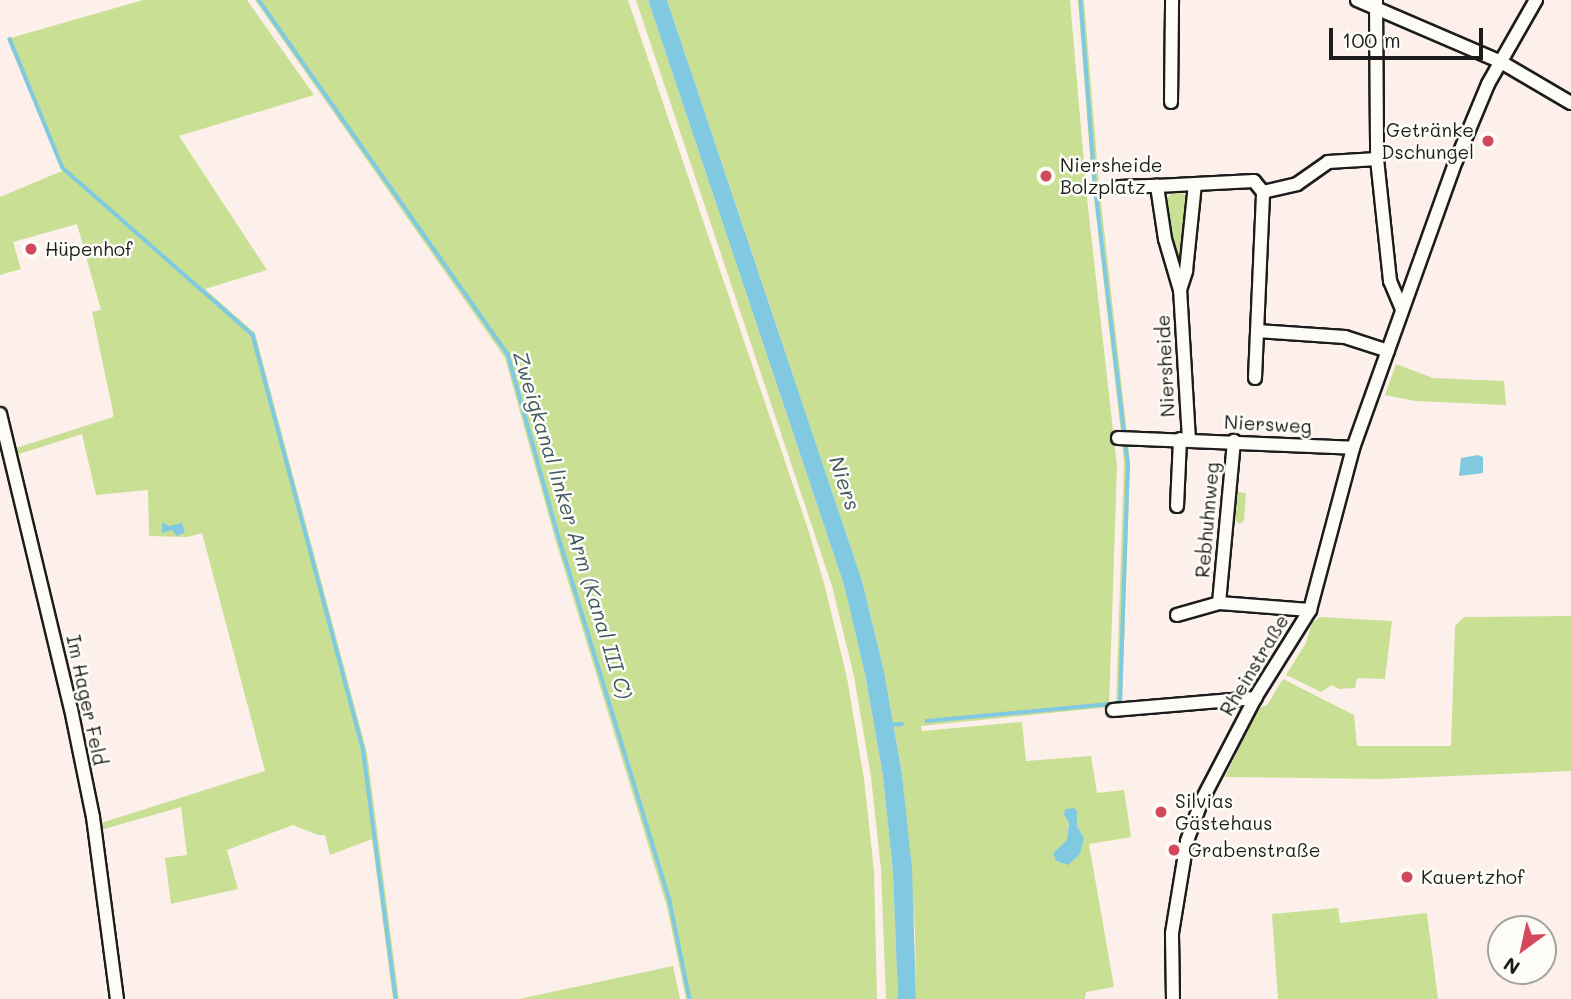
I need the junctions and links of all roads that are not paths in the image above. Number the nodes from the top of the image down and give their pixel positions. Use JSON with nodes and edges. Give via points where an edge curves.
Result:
{"nodes":[{"id":1,"x":1172,"y":0,"type":"edge"},
{"id":2,"x":1357,"y":0,"type":"edge"},
{"id":3,"x":1536,"y":0,"type":"edge"},
{"id":4,"x":1376,"y":3,"type":"edge"},
{"id":5,"x":1501,"y":62,"type":"junction"},
{"id":6,"x":1171,"y":102,"type":"dead end"},
{"id":7,"x":1571,"y":103,"type":"edge"},
{"id":8,"x":1377,"y":159,"type":"junction"},
{"id":9,"x":1195,"y":184,"type":"junction"},
{"id":10,"x":1157,"y":186,"type":"junction"},
{"id":11,"x":1119,"y":187,"type":"dead end"},
{"id":12,"x":1263,"y":192,"type":"junction"},
{"id":13,"x":1181,"y":290,"type":"junction"},
{"id":14,"x":1402,"y":309,"type":"junction"},
{"id":15,"x":1257,"y":331,"type":"junction"},
{"id":16,"x":1388,"y":351,"type":"junction"},
{"id":17,"x":1255,"y":378,"type":"dead end"},
{"id":18,"x":0,"y":414,"type":"edge"},
{"id":19,"x":1118,"y":438,"type":"dead end"},
{"id":20,"x":1184,"y":440,"type":"junction"},
{"id":21,"x":1234,"y":441,"type":"junction"},
{"id":22,"x":1353,"y":448,"type":"junction"},
{"id":23,"x":1177,"y":506,"type":"dead end"},
{"id":24,"x":1219,"y":603,"type":"junction"},
{"id":25,"x":1310,"y":610,"type":"junction"},
{"id":26,"x":1177,"y":615,"type":"dead end"},
{"id":27,"x":1255,"y":698,"type":"junction"},
{"id":28,"x":1113,"y":710,"type":"dead end"},
{"id":29,"x":117,"y":999,"type":"edge"},
{"id":30,"x":1173,"y":999,"type":"edge"}],
"edges":[{"from":1,"to":6,"type":"street"},
{"from":2,"to":4,"type":"street"},
{"from":3,"to":5,"type":"street","name":"Rheinstraße"},
{"from":4,"to":5,"type":"street"},
{"from":4,"to":8,"type":"street"},
{"from":5,"to":7,"type":"street"},
{"from":5,"to":14,"type":"street","name":"Rheinstraße","via":[[1456,162]]},
{"from":8,"to":12,"type":"street","via":[[1328,162],[1297,184]]},
{"from":8,"to":14,"type":"street","via":[[1390,281]]},
{"from":9,"to":10,"type":"street"},
{"from":9,"to":12,"type":"street","via":[[1254,181]]},
{"from":9,"to":13,"type":"street","name":"Niersheide"},
{"from":10,"to":11,"type":"street"},
{"from":10,"to":13,"type":"street","name":"Niersheide","via":[[1165,239]]},
{"from":12,"to":15,"type":"street"},
{"from":13,"to":20,"type":"street","name":"Niersheide"},
{"from":14,"to":16,"type":"street","name":"Rheinstraße"},
{"from":15,"to":16,"type":"street","via":[[1345,337]]},
{"from":15,"to":17,"type":"street"},
{"from":16,"to":22,"type":"street","name":"Rheinstraße"},
{"from":18,"to":29,"type":"street","name":"Im Hager Feld","via":[[93,817]]},
{"from":19,"to":20,"type":"street","name":"Niersweg"},
{"from":20,"to":21,"type":"street","name":"Niersweg"},
{"from":20,"to":23,"type":"street"},
{"from":21,"to":22,"type":"street","name":"Niersweg"},
{"from":21,"to":24,"type":"street","name":"Rebhuhnweg"},
{"from":22,"to":25,"type":"street","name":"Rheinstraße"},
{"from":24,"to":25,"type":"street"},
{"from":24,"to":26,"type":"street"},
{"from":25,"to":27,"type":"street","name":"Rheinstraße"},
{"from":27,"to":28,"type":"street"},
{"from":27,"to":30,"type":"street","name":"Rheinstraße","via":[[1211,776],[1187,841],[1172,933]]}]}
